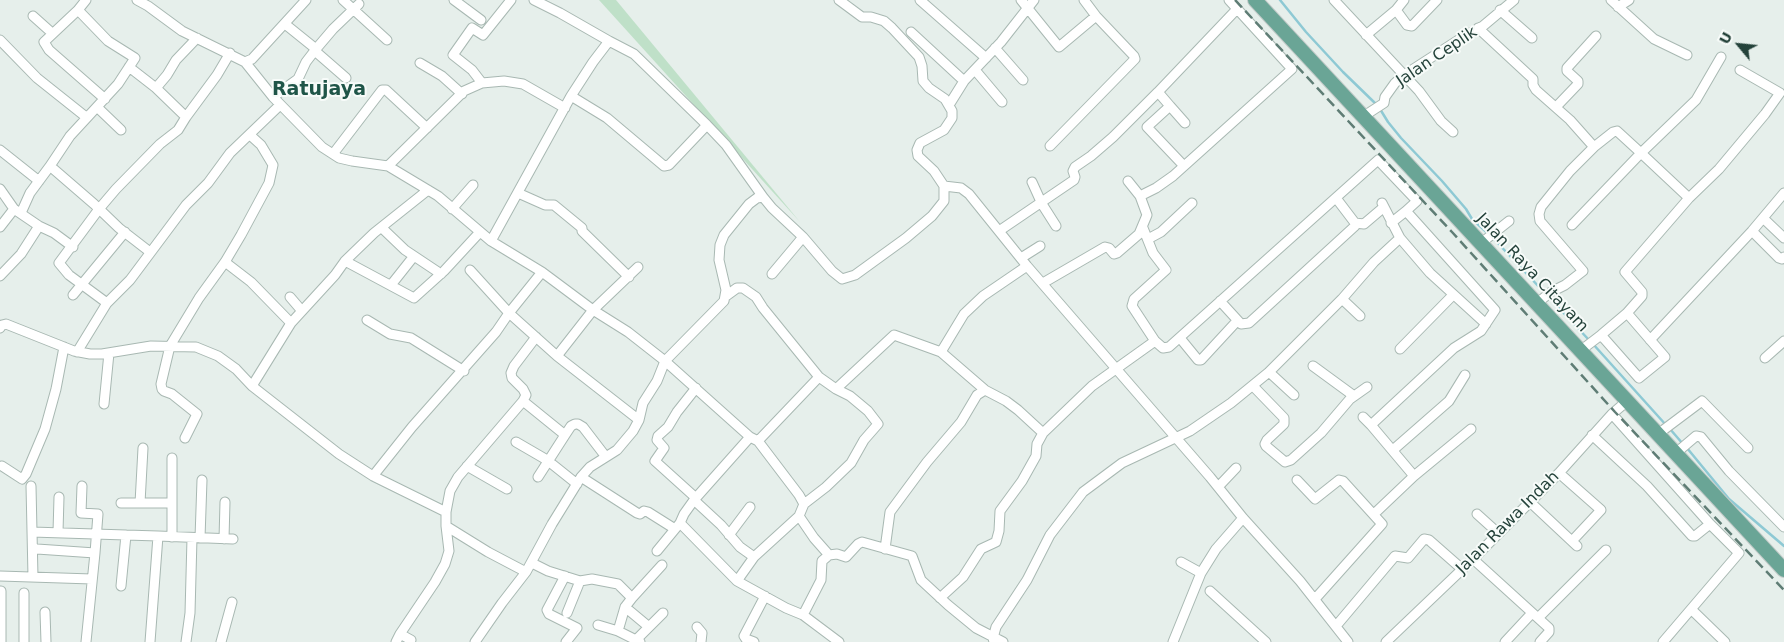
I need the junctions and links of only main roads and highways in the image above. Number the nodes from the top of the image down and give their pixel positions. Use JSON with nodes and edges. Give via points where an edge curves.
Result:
{"nodes":[{"id":1,"x":1254,"y":0,"type":"edge"},
{"id":2,"x":1784,"y":570,"type":"edge"}],
"edges":[{"from":1,"to":2,"type":"main road","name":"Jalan Raya Citayam","via":[[1368,114],[1539,302],[1591,342],[1626,402],[1664,429],[1678,451]]}]}
